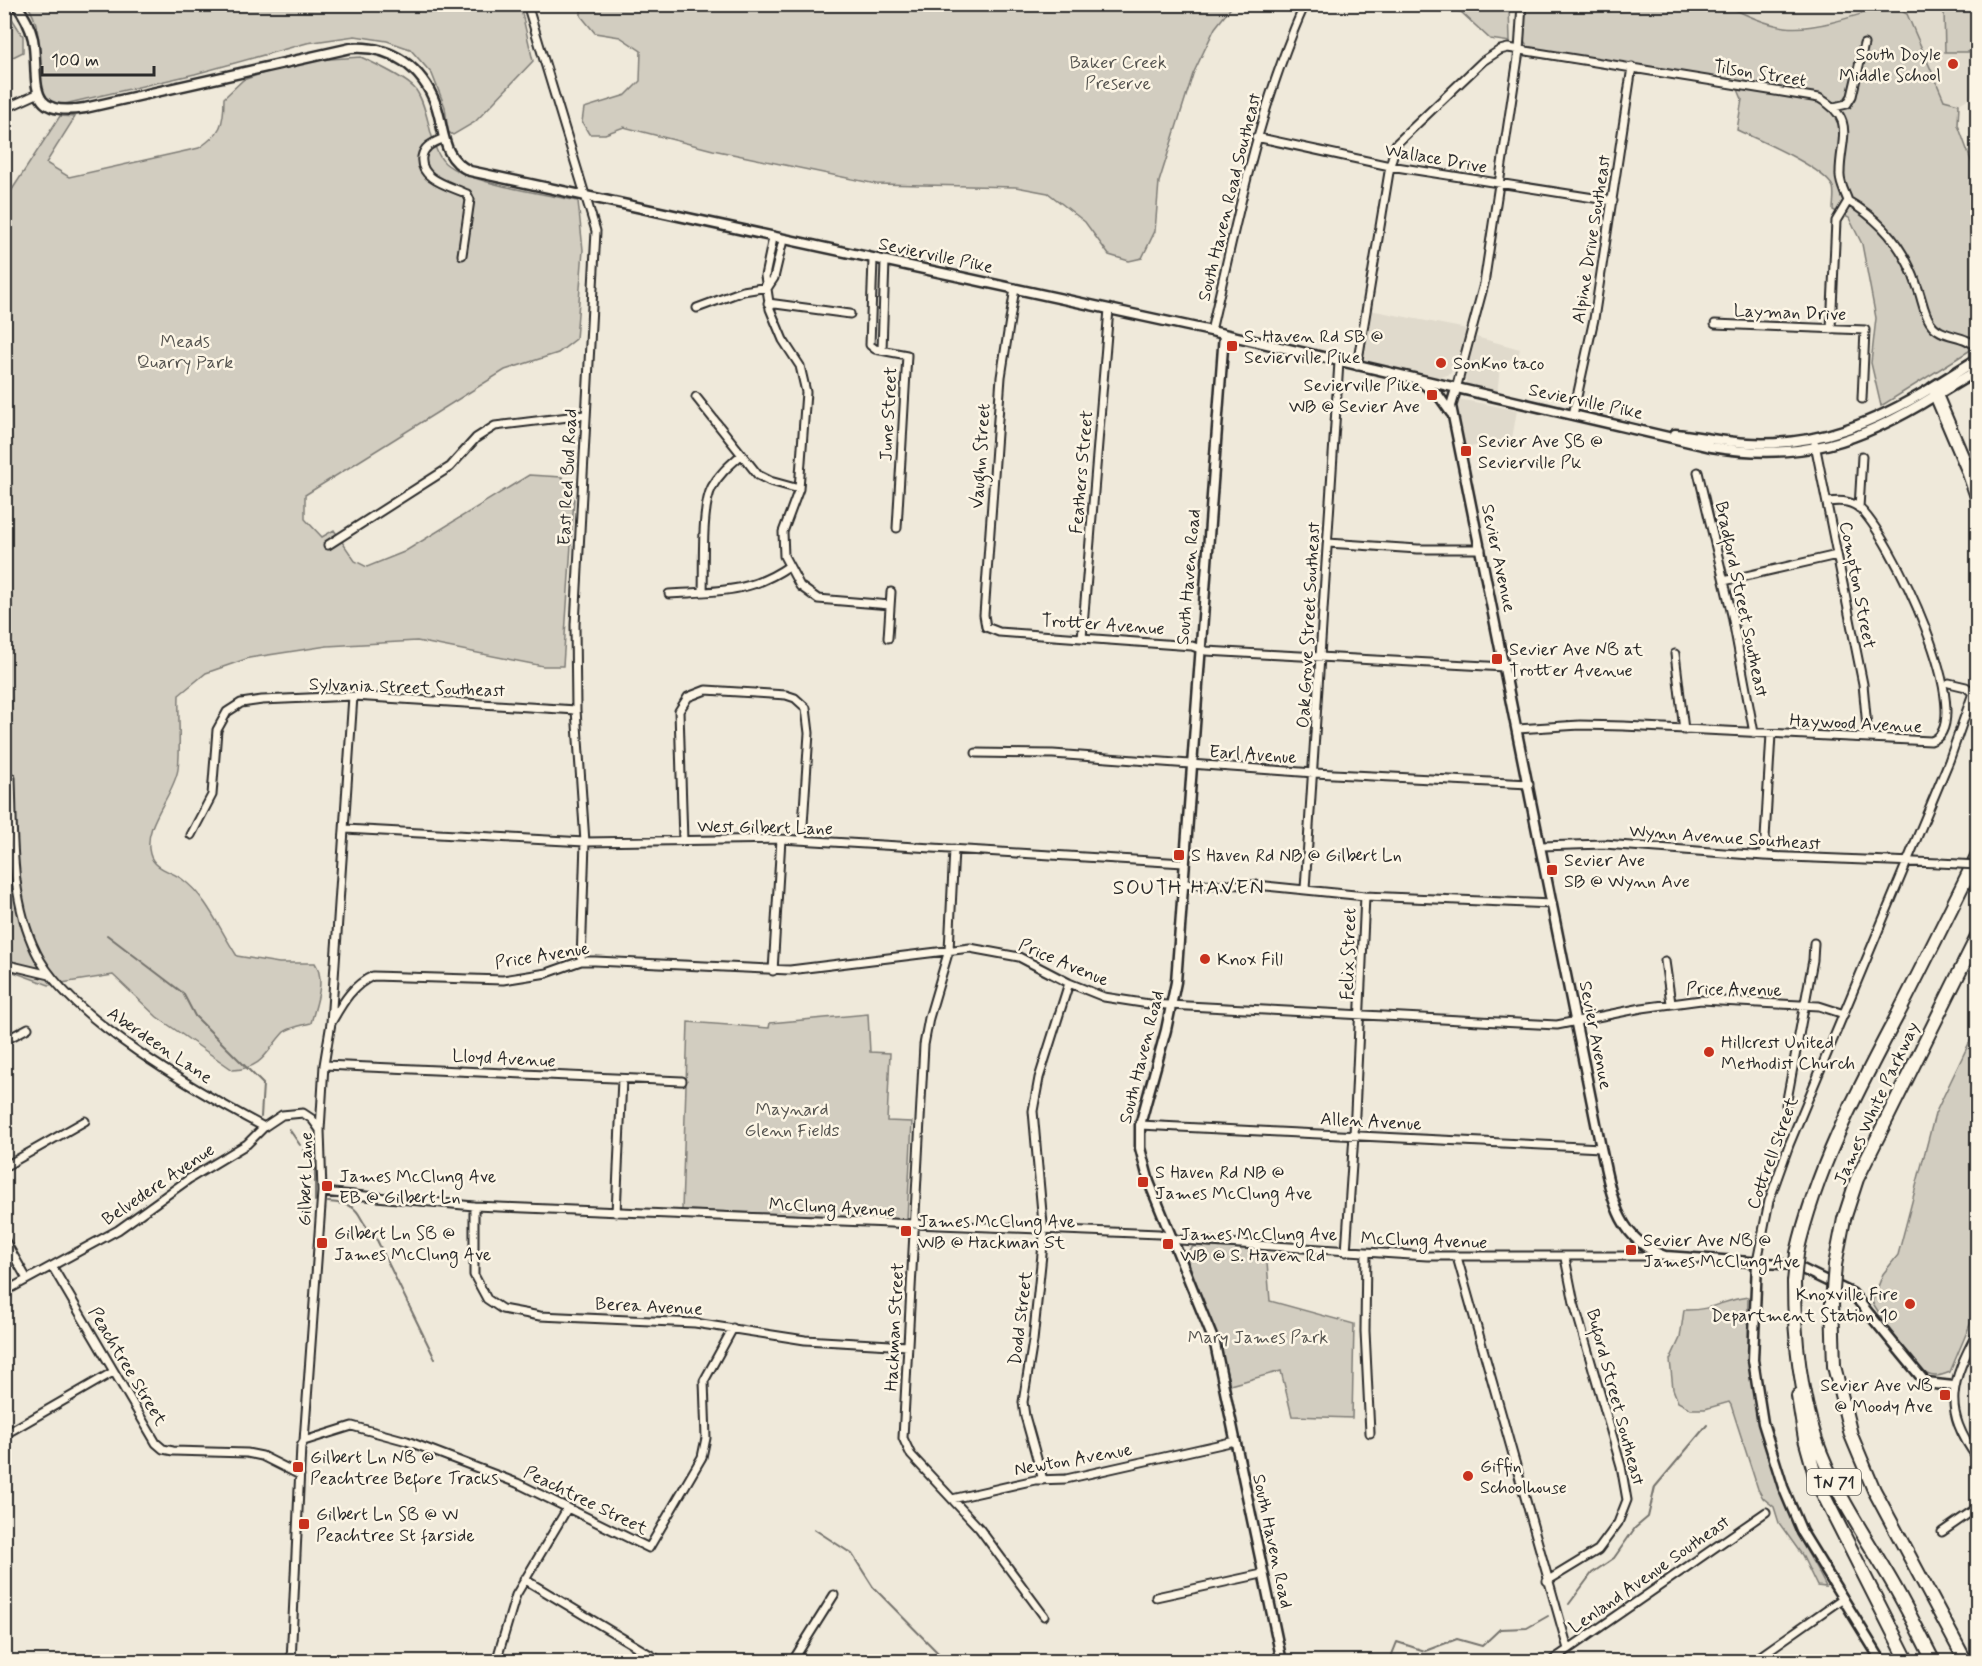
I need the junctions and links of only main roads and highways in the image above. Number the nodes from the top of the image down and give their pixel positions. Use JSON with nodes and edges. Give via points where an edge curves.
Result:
{"nodes":[{"id":1,"x":1977,"y":359,"type":"edge"},
{"id":2,"x":1977,"y":370,"type":"edge"},
{"id":3,"x":1935,"y":391,"type":"junction"},
{"id":4,"x":1977,"y":500,"type":"edge"},
{"id":5,"x":1977,"y":854,"type":"edge"},
{"id":6,"x":1977,"y":935,"type":"edge"},
{"id":7,"x":1794,"y":1332,"type":"junction"},
{"id":8,"x":1908,"y":1662,"type":"edge"},
{"id":9,"x":1934,"y":1662,"type":"edge"},
{"id":10,"x":1966,"y":1662,"type":"edge"}],
"edges":[{"from":1,"to":3,"type":"main road","name":"Sevierville Pike"},
{"from":2,"to":3,"type":"main road","name":"Sevierville Pike"},
{"from":3,"to":4,"type":"highway","via":[[1968,468]]},
{"from":5,"to":7,"type":"highway","name":"James White Parkway","number":"TN 71","bridge":true,"via":[[1818,1179],[1797,1253]]},
{"from":6,"to":10,"type":"highway","name":"James White Parkway","number":"TN 71","bridge":true,"via":[[1857,1179],[1844,1219],[1832,1302],[1836,1376],[1851,1435],[1874,1490]]},
{"from":7,"to":8,"type":"highway","via":[[1796,1386],[1804,1439],[1817,1482]]},
{"from":7,"to":9,"type":"highway","name":"James White Parkway","number":"TN 71","via":[[1800,1378],[1816,1440],[1839,1493]]}]}
